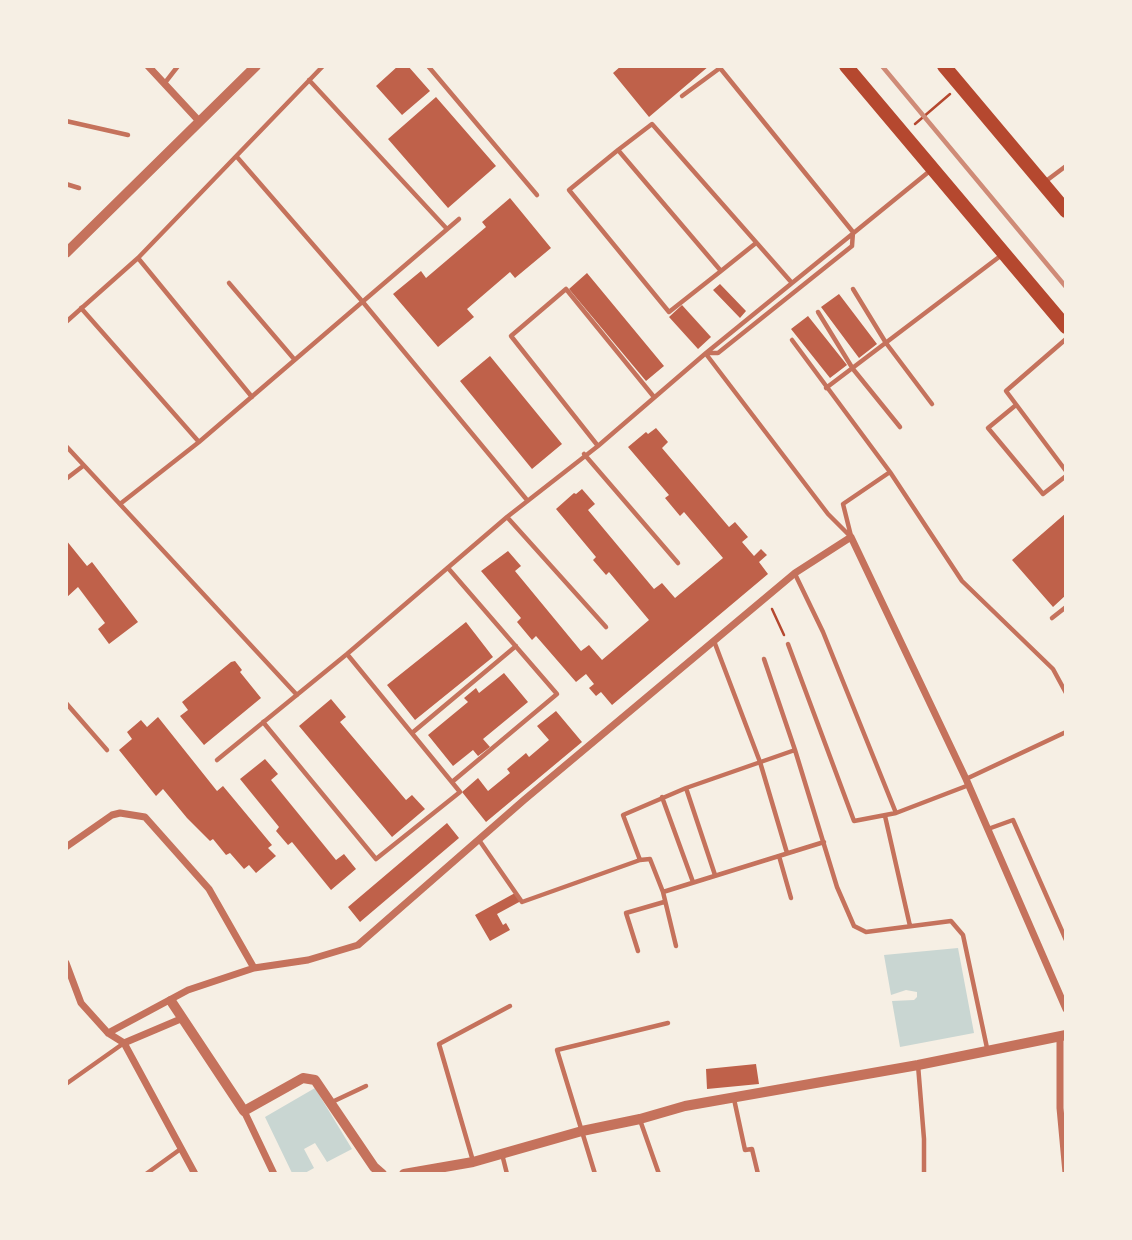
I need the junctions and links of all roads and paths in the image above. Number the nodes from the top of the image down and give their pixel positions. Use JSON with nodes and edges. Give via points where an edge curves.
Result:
{"nodes":[{"id":1,"x":148,"y":66,"type":"edge"},
{"id":2,"x":178,"y":66,"type":"edge"},
{"id":3,"x":256,"y":66,"type":"edge"},
{"id":4,"x":323,"y":66,"type":"edge"},
{"id":5,"x":428,"y":66,"type":"edge"},
{"id":6,"x":846,"y":66,"type":"edge"},
{"id":7,"x":944,"y":66,"type":"edge"},
{"id":8,"x":309,"y":80,"type":"junction"},
{"id":9,"x":164,"y":84,"type":"junction"},
{"id":10,"x":953,"y":91,"type":"dead end"},
{"id":11,"x":682,"y":96,"type":"dead end"},
{"id":12,"x":66,"y":121,"type":"edge"},
{"id":13,"x":199,"y":121,"type":"junction"},
{"id":14,"x":911,"y":127,"type":"dead end"},
{"id":15,"x":128,"y":135,"type":"dead end"},
{"id":16,"x":618,"y":150,"type":"junction"},
{"id":17,"x":237,"y":157,"type":"junction"},
{"id":18,"x":1066,"y":166,"type":"edge"},
{"id":19,"x":932,"y":169,"type":"junction"},
{"id":20,"x":66,"y":184,"type":"edge"},
{"id":21,"x":1043,"y":184,"type":"junction"},
{"id":22,"x":79,"y":188,"type":"dead end"},
{"id":23,"x":537,"y":195,"type":"dead end"},
{"id":24,"x":1066,"y":211,"type":"edge"},
{"id":25,"x":459,"y":219,"type":"dead end"},
{"id":26,"x":447,"y":229,"type":"junction"},
{"id":27,"x":853,"y":232,"type":"junction"},
{"id":28,"x":756,"y":243,"type":"junction"},
{"id":29,"x":66,"y":253,"type":"edge"},
{"id":30,"x":1004,"y":254,"type":"junction"},
{"id":31,"x":138,"y":258,"type":"junction"},
{"id":32,"x":722,"y":271,"type":"junction"},
{"id":33,"x":792,"y":282,"type":"junction"},
{"id":34,"x":229,"y":283,"type":"dead end"},
{"id":35,"x":853,"y":289,"type":"dead end"},
{"id":36,"x":362,"y":301,"type":"junction"},
{"id":37,"x":80,"y":308,"type":"junction"},
{"id":38,"x":818,"y":312,"type":"dead end"},
{"id":39,"x":1064,"y":321,"type":"edge"},
{"id":40,"x":66,"y":322,"type":"edge"},
{"id":41,"x":1066,"y":339,"type":"edge"},
{"id":42,"x":792,"y":340,"type":"dead end"},
{"id":43,"x":886,"y":343,"type":"junction"},
{"id":44,"x":706,"y":353,"type":"junction"},
{"id":45,"x":294,"y":359,"type":"junction"},
{"id":46,"x":853,"y":369,"type":"junction"},
{"id":47,"x":827,"y":388,"type":"junction"},
{"id":48,"x":251,"y":397,"type":"junction"},
{"id":49,"x":654,"y":397,"type":"junction"},
{"id":50,"x":932,"y":404,"type":"dead end"},
{"id":51,"x":1016,"y":405,"type":"junction"},
{"id":52,"x":900,"y":427,"type":"dead end"},
{"id":53,"x":199,"y":442,"type":"junction"},
{"id":54,"x":66,"y":446,"type":"edge"},
{"id":55,"x":598,"y":446,"type":"junction"},
{"id":56,"x":584,"y":454,"type":"junction"},
{"id":57,"x":83,"y":466,"type":"junction"},
{"id":58,"x":890,"y":472,"type":"junction"},
{"id":59,"x":1066,"y":473,"type":"edge"},
{"id":60,"x":66,"y":479,"type":"edge"},
{"id":61,"x":527,"y":500,"type":"junction"},
{"id":62,"x":120,"y":504,"type":"junction"},
{"id":63,"x":507,"y":517,"type":"junction"},
{"id":64,"x":851,"y":537,"type":"junction"},
{"id":65,"x":678,"y":563,"type":"dead end"},
{"id":66,"x":448,"y":568,"type":"junction"},
{"id":67,"x":794,"y":573,"type":"junction"},
{"id":68,"x":766,"y":597,"type":"junction"},
{"id":69,"x":1066,"y":607,"type":"edge"},
{"id":70,"x":1052,"y":618,"type":"dead end"},
{"id":71,"x":606,"y":627,"type":"dead end"},
{"id":72,"x":714,"y":641,"type":"junction"},
{"id":73,"x":788,"y":644,"type":"joint"},
{"id":74,"x":516,"y":646,"type":"junction"},
{"id":75,"x":347,"y":654,"type":"junction"},
{"id":76,"x":764,"y":659,"type":"dead end"},
{"id":77,"x":1066,"y":693,"type":"edge"},
{"id":78,"x":297,"y":695,"type":"junction"},
{"id":79,"x":66,"y":703,"type":"edge"},
{"id":80,"x":263,"y":723,"type":"junction"},
{"id":81,"x":1066,"y":732,"type":"edge"},
{"id":82,"x":412,"y":733,"type":"junction"},
{"id":83,"x":107,"y":750,"type":"dead end"},
{"id":84,"x":795,"y":750,"type":"junction"},
{"id":85,"x":217,"y":760,"type":"dead end"},
{"id":86,"x":760,"y":762,"type":"junction"},
{"id":87,"x":452,"y":782,"type":"junction"},
{"id":88,"x":967,"y":782,"type":"junction"},
{"id":89,"x":686,"y":788,"type":"junction"},
{"id":90,"x":662,"y":797,"type":"junction"},
{"id":91,"x":896,"y":813,"type":"junction"},
{"id":92,"x":886,"y":816,"type":"junction"},
{"id":93,"x":988,"y":829,"type":"junction"},
{"id":94,"x":480,"y":839,"type":"junction"},
{"id":95,"x":824,"y":842,"type":"junction"},
{"id":96,"x":66,"y":847,"type":"edge"},
{"id":97,"x":788,"y":853,"type":"junction"},
{"id":98,"x":779,"y":856,"type":"junction"},
{"id":99,"x":640,"y":860,"type":"junction"},
{"id":100,"x":715,"y":876,"type":"junction"},
{"id":101,"x":693,"y":882,"type":"junction"},
{"id":102,"x":663,"y":892,"type":"junction"},
{"id":103,"x":791,"y":898,"type":"dead end"},
{"id":104,"x":664,"y":902,"type":"junction"},
{"id":105,"x":910,"y":926,"type":"junction"},
{"id":106,"x":1066,"y":940,"type":"edge"},
{"id":107,"x":676,"y":946,"type":"dead end"},
{"id":108,"x":638,"y":951,"type":"dead end"},
{"id":109,"x":66,"y":963,"type":"edge"},
{"id":110,"x":254,"y":968,"type":"junction"},
{"id":111,"x":171,"y":1000,"type":"junction"},
{"id":112,"x":510,"y":1006,"type":"dead end"},
{"id":113,"x":1066,"y":1009,"type":"edge"},
{"id":114,"x":183,"y":1018,"type":"junction"},
{"id":115,"x":668,"y":1023,"type":"dead end"},
{"id":116,"x":108,"y":1033,"type":"junction"},
{"id":117,"x":1063,"y":1035,"type":"edge"},
{"id":118,"x":124,"y":1043,"type":"junction"},
{"id":119,"x":988,"y":1049,"type":"junction"},
{"id":120,"x":918,"y":1065,"type":"junction"},
{"id":121,"x":66,"y":1084,"type":"edge"},
{"id":122,"x":366,"y":1086,"type":"dead end"},
{"id":123,"x":734,"y":1099,"type":"junction"},
{"id":124,"x":331,"y":1102,"type":"junction"},
{"id":125,"x":244,"y":1111,"type":"junction"},
{"id":126,"x":640,"y":1119,"type":"junction"},
{"id":127,"x":582,"y":1131,"type":"junction"},
{"id":128,"x":182,"y":1148,"type":"junction"},
{"id":129,"x":501,"y":1153,"type":"junction"},
{"id":130,"x":473,"y":1162,"type":"junction"},
{"id":131,"x":1066,"y":1173,"type":"edge"},
{"id":132,"x":146,"y":1174,"type":"edge"},
{"id":133,"x":195,"y":1174,"type":"edge"},
{"id":134,"x":274,"y":1174,"type":"edge"},
{"id":135,"x":382,"y":1174,"type":"edge"},
{"id":136,"x":404,"y":1174,"type":"edge"},
{"id":137,"x":507,"y":1174,"type":"edge"},
{"id":138,"x":595,"y":1174,"type":"edge"},
{"id":139,"x":659,"y":1174,"type":"edge"},
{"id":140,"x":758,"y":1174,"type":"edge"},
{"id":141,"x":924,"y":1174,"type":"edge"}],
"edges":[{"from":1,"to":9,"type":"street"},
{"from":2,"to":9,"type":"lane"},
{"from":3,"to":13,"type":"street"},
{"from":4,"to":8,"type":"lane"},
{"from":5,"to":23,"type":"lane"},
{"from":6,"to":19,"type":"highway"},
{"from":7,"to":21,"type":"highway"},
{"from":8,"to":17,"type":"lane"},
{"from":8,"to":26,"type":"lane"},
{"from":9,"to":13,"type":"street"},
{"from":10,"to":14,"type":"path"},
{"from":11,"to":27,"type":"lane","via":[[720,68]]},
{"from":12,"to":15,"type":"lane"},
{"from":13,"to":29,"type":"street"},
{"from":16,"to":28,"type":"lane","via":[[652,124]]},
{"from":16,"to":32,"type":"lane"},
{"from":16,"to":32,"type":"lane","via":[[569,190],[669,312]]},
{"from":17,"to":31,"type":"lane"},
{"from":17,"to":36,"type":"lane"},
{"from":18,"to":21,"type":"lane"},
{"from":19,"to":27,"type":"lane"},
{"from":19,"to":30,"type":"highway"},
{"from":20,"to":22,"type":"lane"},
{"from":21,"to":24,"type":"highway"},
{"from":25,"to":26,"type":"lane"},
{"from":26,"to":36,"type":"lane"},
{"from":27,"to":33,"type":"lane"},
{"from":27,"to":44,"type":"lane","via":[[852,246],[718,353]]},
{"from":28,"to":32,"type":"lane"},
{"from":28,"to":33,"type":"lane"},
{"from":30,"to":39,"type":"highway"},
{"from":30,"to":43,"type":"lane"},
{"from":31,"to":37,"type":"lane"},
{"from":31,"to":48,"type":"lane"},
{"from":33,"to":44,"type":"lane"},
{"from":34,"to":45,"type":"lane"},
{"from":35,"to":43,"type":"lane"},
{"from":36,"to":45,"type":"lane"},
{"from":36,"to":61,"type":"lane"},
{"from":37,"to":40,"type":"lane"},
{"from":37,"to":53,"type":"lane"},
{"from":38,"to":46,"type":"lane"},
{"from":41,"to":51,"type":"lane","via":[[1006,390]]},
{"from":42,"to":47,"type":"lane"},
{"from":43,"to":46,"type":"lane"},
{"from":43,"to":50,"type":"lane"},
{"from":44,"to":49,"type":"lane"},
{"from":44,"to":64,"type":"lane","via":[[828,514]]},
{"from":45,"to":48,"type":"lane"},
{"from":46,"to":47,"type":"lane"},
{"from":46,"to":52,"type":"lane"},
{"from":47,"to":58,"type":"lane"},
{"from":48,"to":53,"type":"lane"},
{"from":49,"to":55,"type":"lane"},
{"from":49,"to":55,"type":"lane","via":[[566,289],[511,336]]},
{"from":51,"to":59,"type":"lane"},
{"from":51,"to":59,"type":"lane","via":[[988,428],[1043,494]]},
{"from":53,"to":62,"type":"lane"},
{"from":54,"to":57,"type":"lane"},
{"from":55,"to":56,"type":"lane"},
{"from":56,"to":61,"type":"lane"},
{"from":56,"to":65,"type":"lane"},
{"from":57,"to":60,"type":"lane"},
{"from":57,"to":62,"type":"lane"},
{"from":58,"to":64,"type":"lane","via":[[843,504]]},
{"from":58,"to":77,"type":"lane","via":[[962,581],[1053,669]]},
{"from":61,"to":63,"type":"lane"},
{"from":62,"to":78,"type":"lane"},
{"from":63,"to":66,"type":"lane"},
{"from":63,"to":71,"type":"lane"},
{"from":64,"to":67,"type":"street"},
{"from":64,"to":88,"type":"street"},
{"from":66,"to":74,"type":"lane"},
{"from":66,"to":75,"type":"lane"},
{"from":67,"to":68,"type":"street"},
{"from":67,"to":91,"type":"lane","via":[[823,632]]},
{"from":68,"to":72,"type":"street"},
{"from":68,"to":73,"type":"path"},
{"from":69,"to":70,"type":"lane"},
{"from":72,"to":86,"type":"lane"},
{"from":72,"to":94,"type":"street"},
{"from":73,"to":92,"type":"lane","via":[[855,821]]},
{"from":74,"to":82,"type":"lane"},
{"from":74,"to":87,"type":"lane","via":[[557,694]]},
{"from":75,"to":78,"type":"lane"},
{"from":75,"to":82,"type":"lane"},
{"from":76,"to":84,"type":"lane"},
{"from":78,"to":80,"type":"lane"},
{"from":79,"to":83,"type":"lane"},
{"from":80,"to":85,"type":"lane"},
{"from":80,"to":87,"type":"lane","via":[[376,859],[460,792]]},
{"from":81,"to":88,"type":"lane"},
{"from":82,"to":87,"type":"lane"},
{"from":84,"to":86,"type":"lane"},
{"from":84,"to":95,"type":"lane"},
{"from":86,"to":89,"type":"lane"},
{"from":86,"to":97,"type":"lane"},
{"from":88,"to":91,"type":"lane"},
{"from":88,"to":93,"type":"street"},
{"from":89,"to":90,"type":"lane"},
{"from":89,"to":100,"type":"lane"},
{"from":90,"to":99,"type":"lane","via":[[623,815]]},
{"from":90,"to":101,"type":"lane"},
{"from":91,"to":92,"type":"lane"},
{"from":92,"to":105,"type":"lane"},
{"from":93,"to":106,"type":"lane","via":[[1013,820]]},
{"from":93,"to":113,"type":"street"},
{"from":94,"to":99,"type":"lane","via":[[522,902]]},
{"from":94,"to":110,"type":"street","via":[[358,945],[308,960]]},
{"from":95,"to":97,"type":"lane"},
{"from":95,"to":105,"type":"lane","via":[[854,926],[866,932]]},
{"from":96,"to":110,"type":"street","via":[[112,815],[145,817],[209,889]]},
{"from":97,"to":98,"type":"lane"},
{"from":98,"to":100,"type":"lane"},
{"from":98,"to":103,"type":"lane"},
{"from":99,"to":102,"type":"lane","via":[[650,859]]},
{"from":100,"to":101,"type":"lane"},
{"from":101,"to":102,"type":"lane"},
{"from":102,"to":104,"type":"lane"},
{"from":104,"to":107,"type":"lane"},
{"from":104,"to":108,"type":"lane","via":[[626,914]]},
{"from":105,"to":119,"type":"lane","via":[[951,921],[963,934]]},
{"from":109,"to":116,"type":"street","via":[[81,1003]]},
{"from":110,"to":111,"type":"street"},
{"from":111,"to":114,"type":"street"},
{"from":111,"to":116,"type":"street"},
{"from":112,"to":130,"type":"lane","via":[[439,1044]]},
{"from":114,"to":118,"type":"street"},
{"from":114,"to":125,"type":"street"},
{"from":115,"to":127,"type":"lane","via":[[557,1050]]},
{"from":116,"to":118,"type":"street"},
{"from":117,"to":119,"type":"street"},
{"from":117,"to":131,"type":"street","via":[[1060,1108]]},
{"from":118,"to":121,"type":"lane"},
{"from":118,"to":128,"type":"street"},
{"from":119,"to":120,"type":"street"},
{"from":120,"to":123,"type":"street"},
{"from":120,"to":141,"type":"lane"},
{"from":122,"to":124,"type":"lane"},
{"from":123,"to":126,"type":"street"},
{"from":123,"to":140,"type":"lane","via":[[745,1150],[752,1149]]},
{"from":124,"to":125,"type":"street","via":[[315,1080],[303,1078]]},
{"from":124,"to":135,"type":"street"},
{"from":125,"to":134,"type":"street"},
{"from":126,"to":127,"type":"street"},
{"from":126,"to":139,"type":"lane"},
{"from":127,"to":129,"type":"street"},
{"from":127,"to":138,"type":"lane"},
{"from":128,"to":132,"type":"lane"},
{"from":128,"to":133,"type":"street"},
{"from":129,"to":130,"type":"street"},
{"from":129,"to":137,"type":"lane"},
{"from":130,"to":136,"type":"street"}]}
